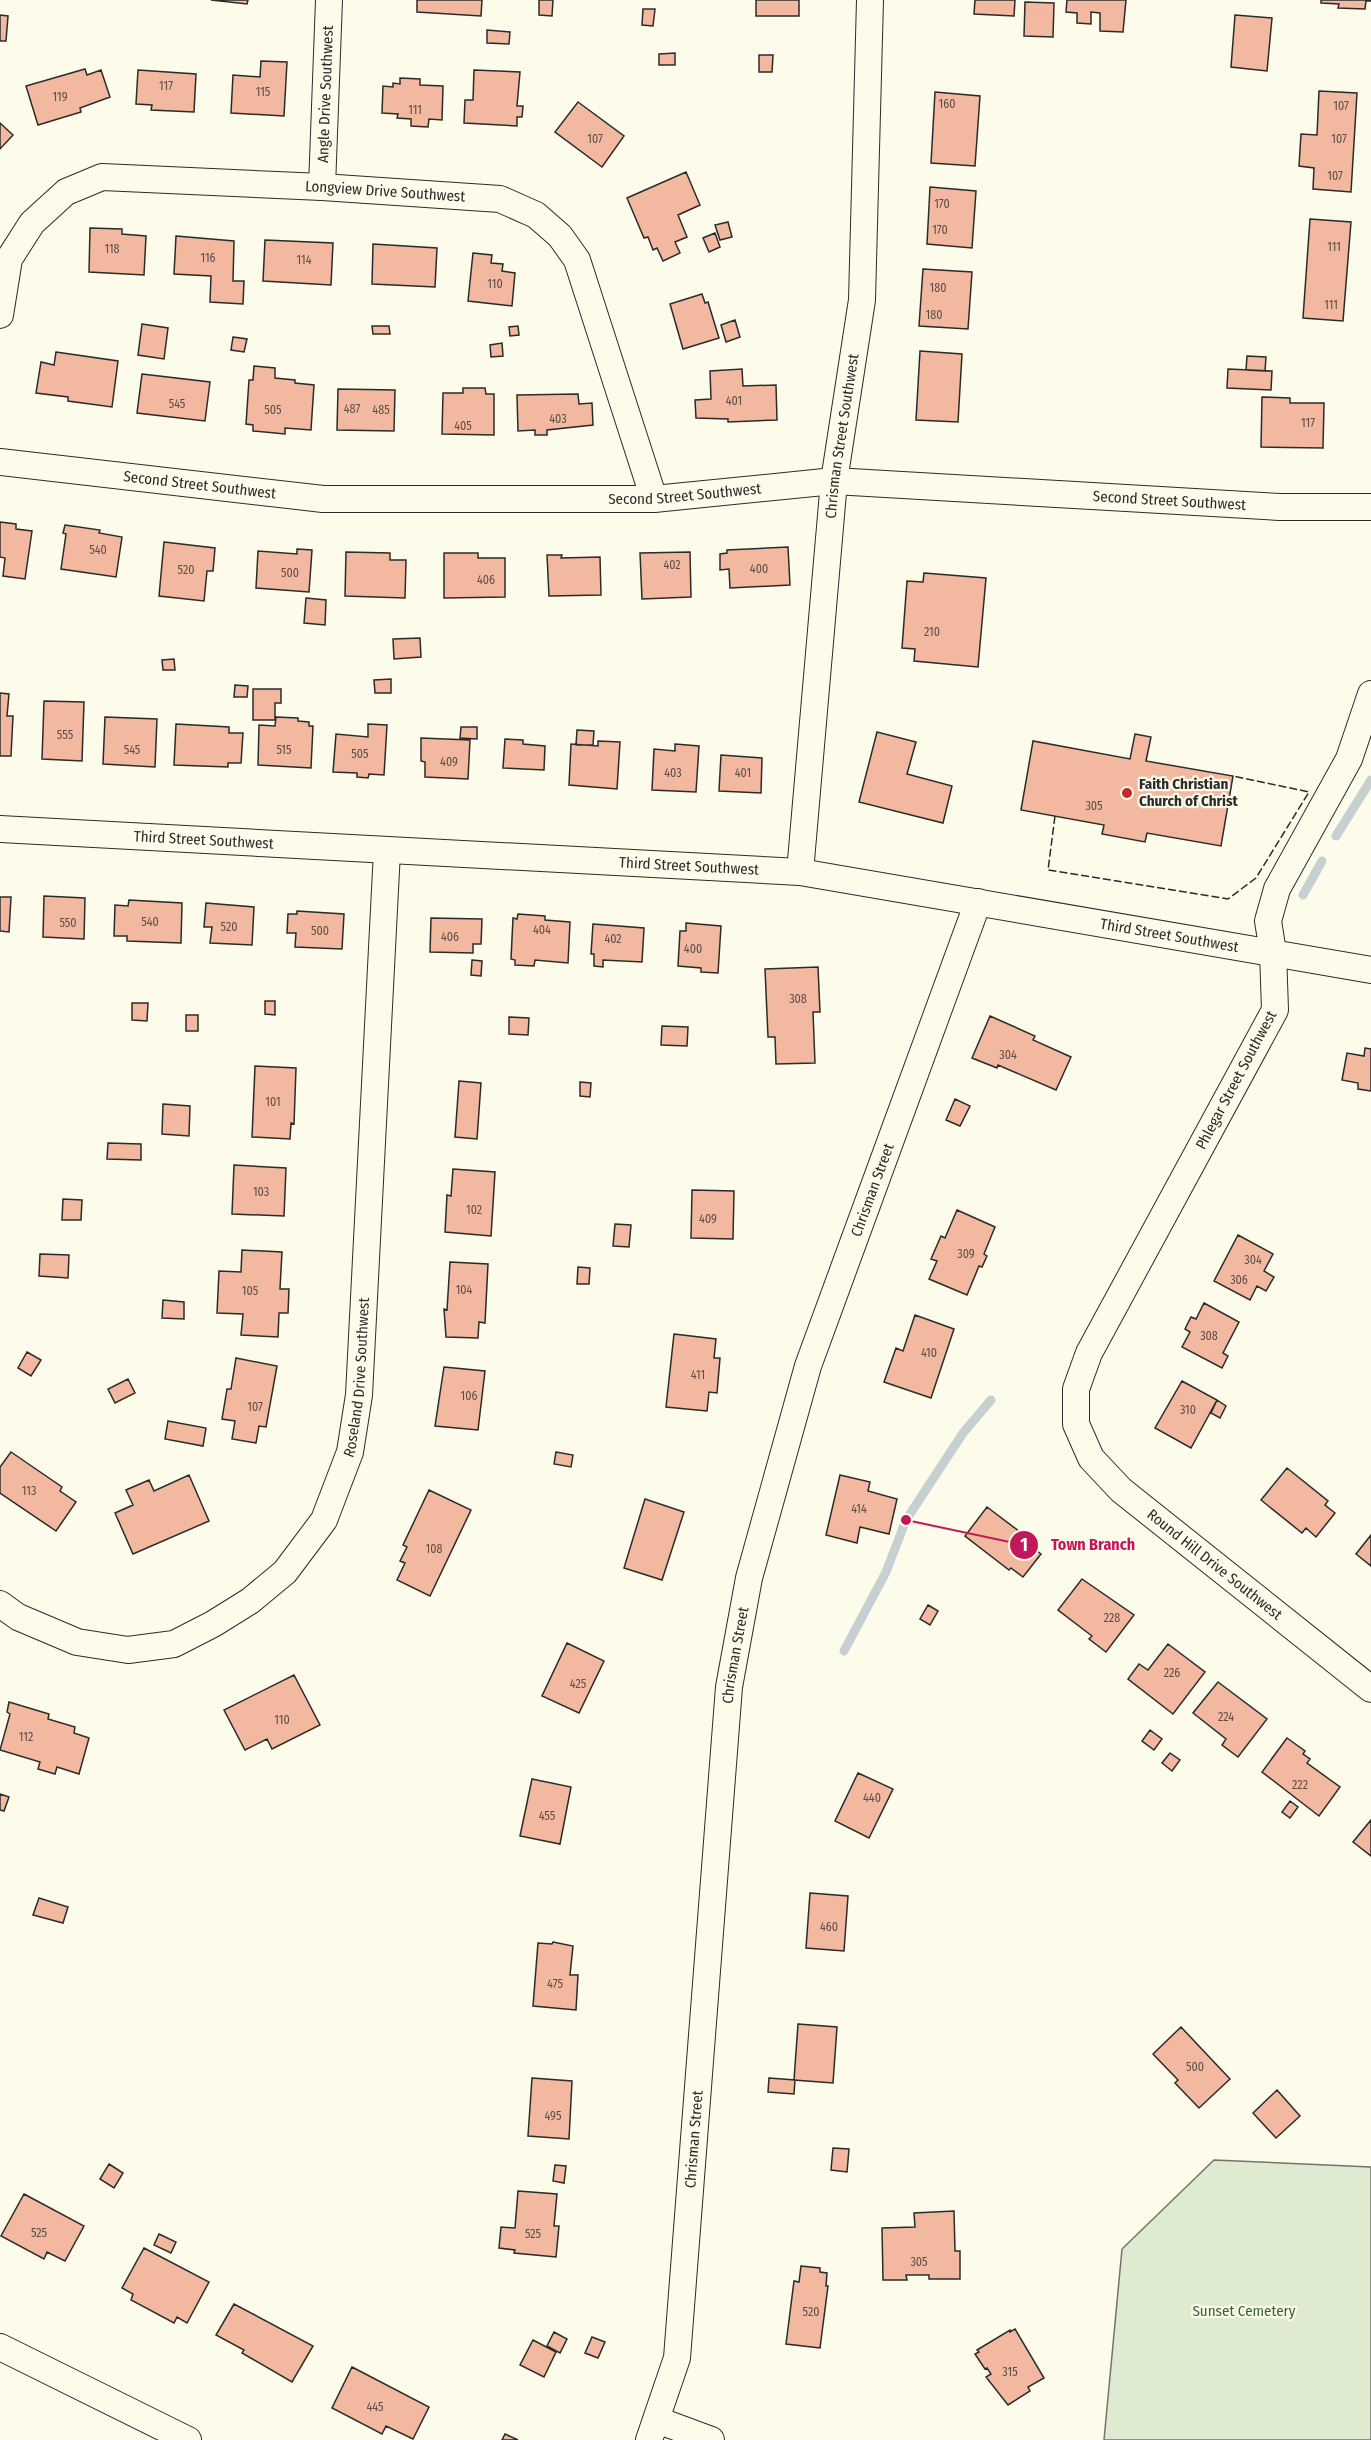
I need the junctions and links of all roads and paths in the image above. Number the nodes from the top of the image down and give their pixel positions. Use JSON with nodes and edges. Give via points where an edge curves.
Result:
{"nodes":[{"id":1,"x":329,"y":0,"type":"edge"},
{"id":2,"x":870,"y":0,"type":"edge"},
{"id":3,"x":322,"y":187,"type":"junction"},
{"id":4,"x":0,"y":315,"type":"edge"},
{"id":5,"x":0,"y":462,"type":"edge"},
{"id":6,"x":834,"y":481,"type":"junction"},
{"id":7,"x":654,"y":499,"type":"junction"},
{"id":8,"x":1371,"y":507,"type":"edge"},
{"id":9,"x":1371,"y":694,"type":"edge"},
{"id":10,"x":0,"y":829,"type":"edge"},
{"id":11,"x":387,"y":851,"type":"junction"},
{"id":12,"x":800,"y":872,"type":"junction"},
{"id":13,"x":978,"y":902,"type":"junction"},
{"id":14,"x":1273,"y":952,"type":"junction"},
{"id":15,"x":1371,"y":970,"type":"edge"},
{"id":16,"x":1076,"y":1424,"type":"joint"},
{"id":17,"x":0,"y":1604,"type":"edge"},
{"id":18,"x":1371,"y":1689,"type":"edge"},
{"id":19,"x":0,"y":2347,"type":"edge"},
{"id":20,"x":653,"y":2430,"type":"edge"},
{"id":21,"x":188,"y":2440,"type":"edge"},
{"id":22,"x":711,"y":2440,"type":"edge"}],
"edges":[{"from":1,"to":3,"type":"street","name":"Angle Drive Southwest"},
{"from":2,"to":6,"type":"street","name":"Chrisman Street Southwest","via":[[862,300]]},
{"from":3,"to":4,"type":"street","name":"Longview Drive Southwest","via":[[102,177],[66,192],[32,222],[9,259]]},
{"from":3,"to":7,"type":"street","name":"Longview Drive Southwest","via":[[500,200],[536,214],[560,236],[577,260]]},
{"from":5,"to":7,"type":"street","name":"Second Street Southwest","via":[[323,499]]},
{"from":6,"to":7,"type":"street","name":"Second Street Southwest"},
{"from":6,"to":8,"type":"street","name":"Second Street Southwest","via":[[1280,507]]},
{"from":6,"to":12,"type":"street","name":"Chrisman Street Southwest"},
{"from":9,"to":14,"type":"street","name":"Phlegar Street Southwest","via":[[1349,759],[1277,889],[1268,921]]},
{"from":10,"to":11,"type":"street","name":"Third Street Southwest"},
{"from":11,"to":12,"type":"street","name":"Third Street Southwest"},
{"from":11,"to":17,"type":"street","name":"Roseland Drive Southwest","via":[[358,1395],[350,1452],[324,1520],[285,1572],[250,1601],[174,1644],[128,1650],[77,1642],[18,1617]]},
{"from":12,"to":13,"type":"street","name":"Third Street Southwest"},
{"from":13,"to":14,"type":"street","name":"Third Street Southwest"},
{"from":13,"to":20,"type":"street","name":"Chrisman Street","via":[[808,1366],[748,1578],[729,1687],[677,2358]]},
{"from":14,"to":15,"type":"street","name":"Third Street Southwest"},
{"from":14,"to":16,"type":"street","name":"Phlegar Street Southwest","via":[[1275,1010],[1089,1353],[1076,1389]]},
{"from":16,"to":18,"type":"street","name":"Round Hill Drive Southwest","via":[[1091,1458],[1121,1490]]},
{"from":19,"to":21,"type":"street"},
{"from":20,"to":22,"type":"street"}]}
